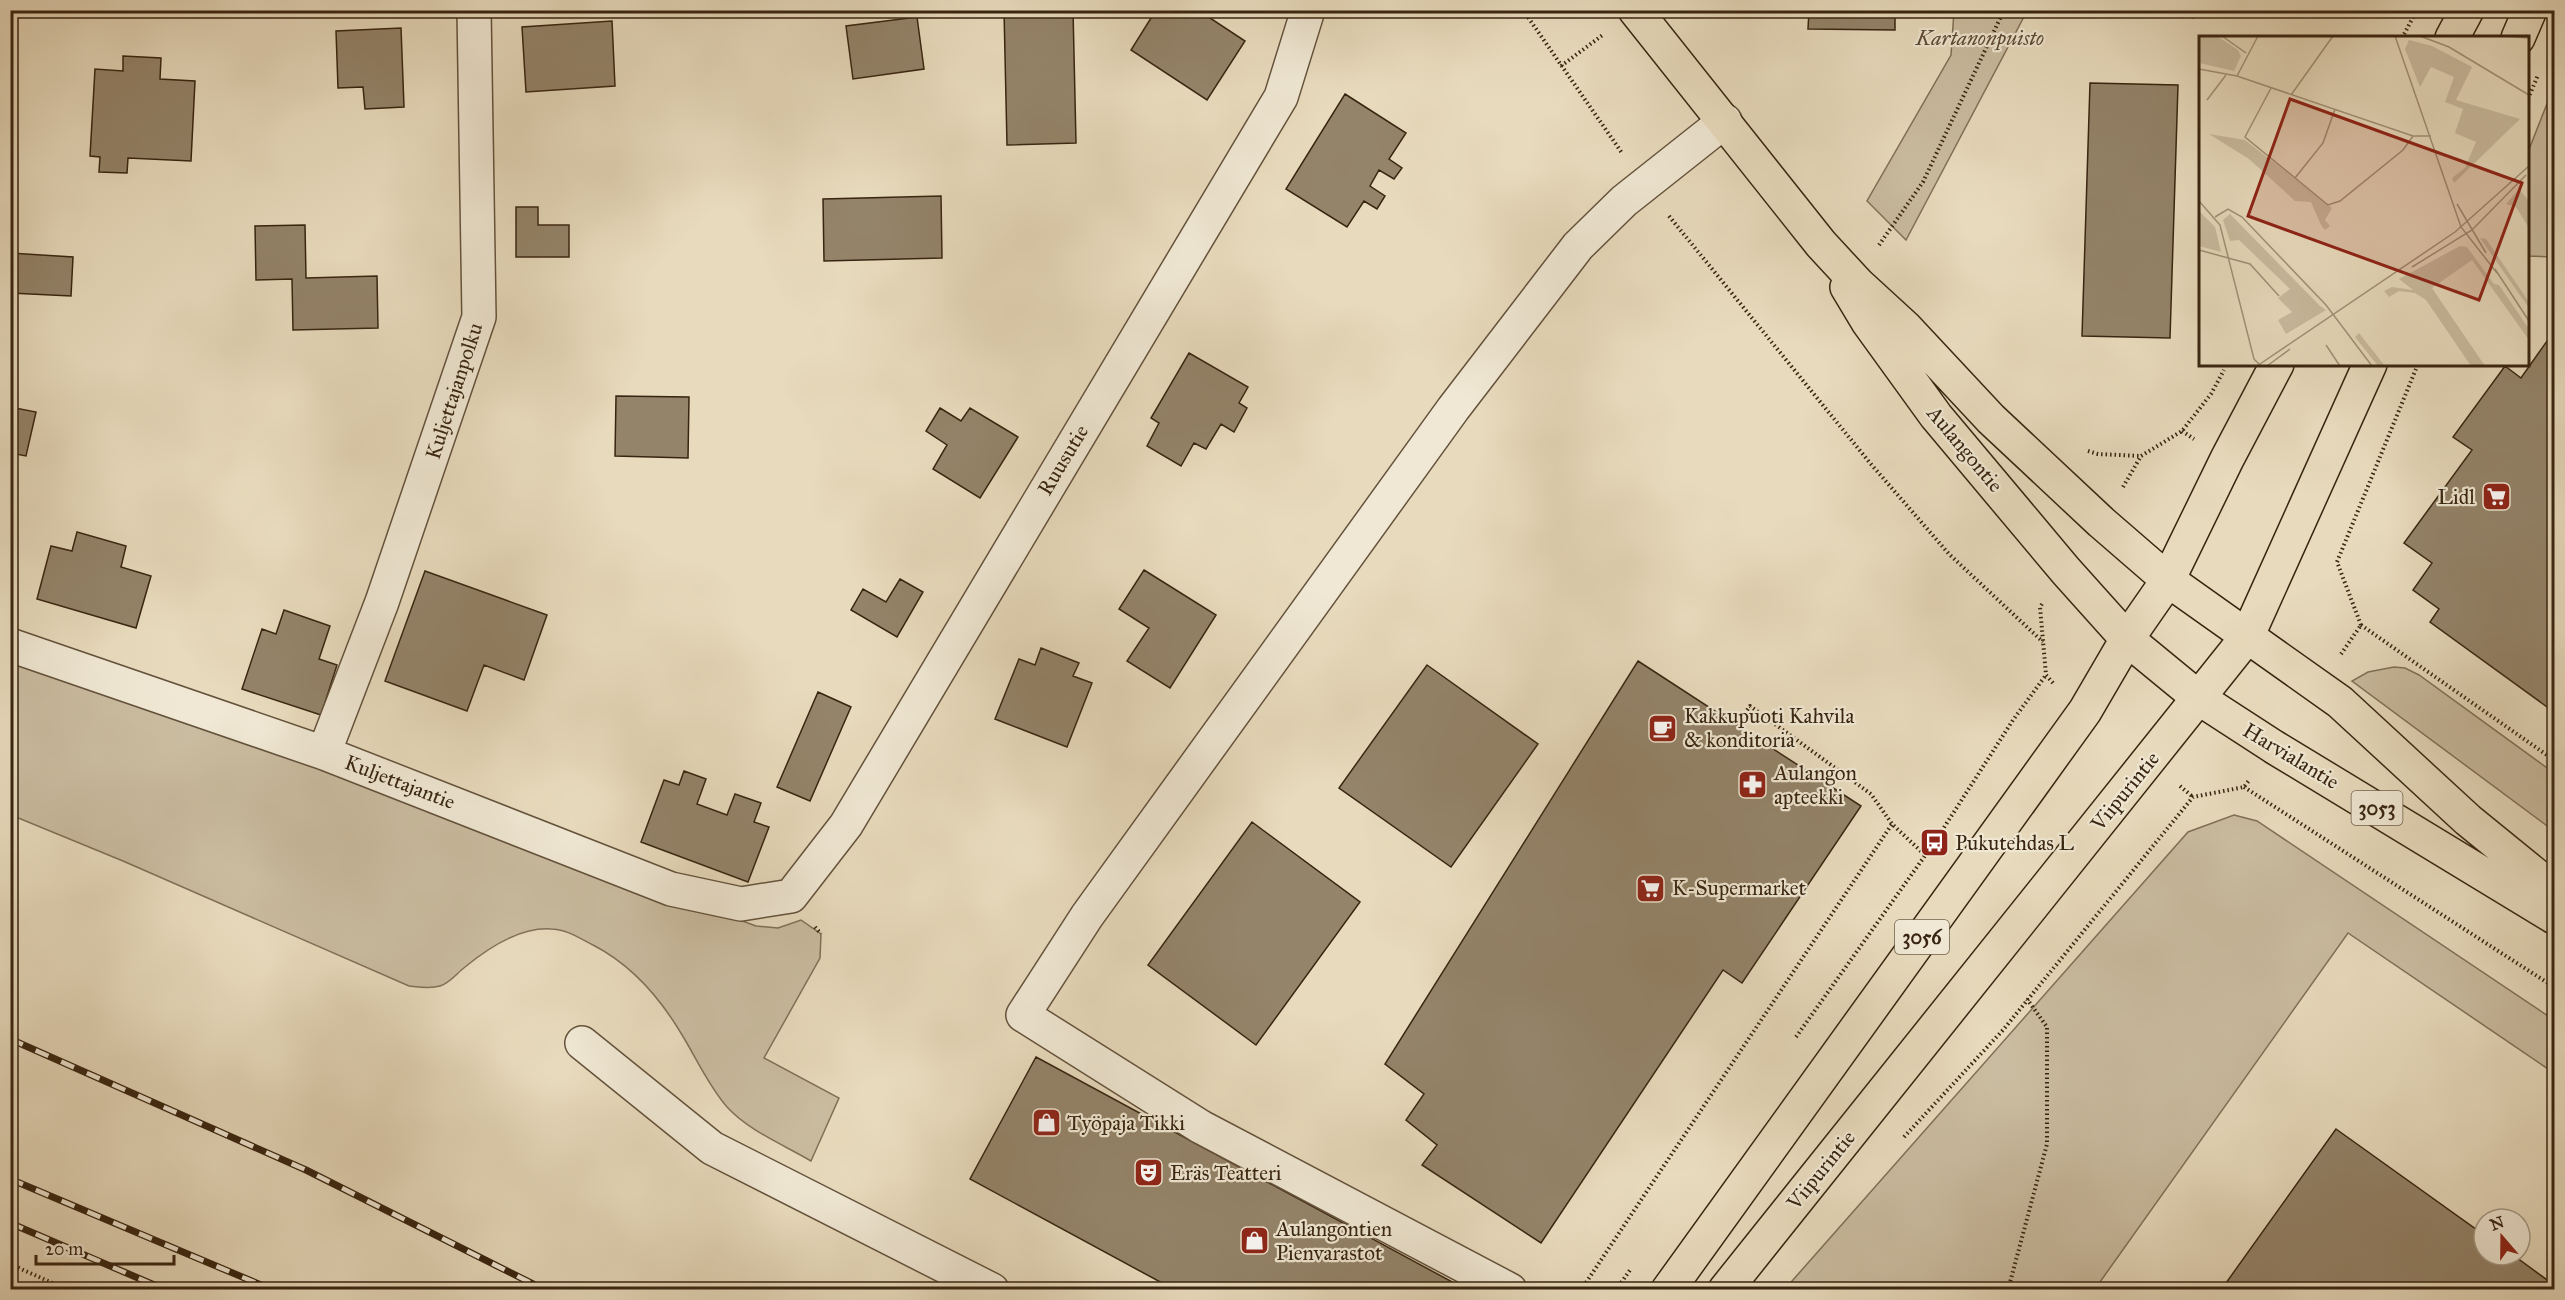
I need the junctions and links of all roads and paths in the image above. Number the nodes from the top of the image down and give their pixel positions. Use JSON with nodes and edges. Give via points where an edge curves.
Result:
{"nodes":[{"id":1,"x":474,"y":10,"type":"edge"},
{"id":2,"x":1308,"y":10,"type":"edge"},
{"id":3,"x":1523,"y":10,"type":"edge"},
{"id":4,"x":1635,"y":10,"type":"edge"},
{"id":5,"x":2004,"y":10,"type":"edge"},
{"id":6,"x":2417,"y":10,"type":"edge"},
{"id":7,"x":2467,"y":10,"type":"edge"},
{"id":8,"x":2530,"y":10,"type":"edge"},
{"id":9,"x":1607,"y":31,"type":"dead end"},
{"id":10,"x":2404,"y":36,"type":"edge"},
{"id":11,"x":2453,"y":36,"type":"edge"},
{"id":12,"x":2519,"y":36,"type":"edge"},
{"id":13,"x":1562,"y":66,"type":"junction"},
{"id":14,"x":1725,"y":121,"type":"junction"},
{"id":15,"x":1644,"y":185,"type":"junction"},
{"id":16,"x":1872,"y":236,"type":"dead end"},
{"id":17,"x":1821,"y":244,"type":"junction"},
{"id":18,"x":1879,"y":245,"type":"junction"},
{"id":19,"x":1887,"y":254,"type":"dead end"},
{"id":20,"x":2276,"y":366,"type":"edge"},
{"id":21,"x":2369,"y":366,"type":"edge"},
{"id":22,"x":2417,"y":366,"type":"edge"},
{"id":23,"x":2182,"y":431,"type":"dead end"},
{"id":24,"x":2086,"y":451,"type":"dead end"},
{"id":25,"x":2141,"y":456,"type":"dead end"},
{"id":26,"x":2227,"y":459,"type":"junction"},
{"id":27,"x":2305,"y":508,"type":"junction"},
{"id":28,"x":2348,"y":535,"type":"junction"},
{"id":29,"x":2168,"y":580,"type":"junction"},
{"id":30,"x":2247,"y":637,"type":"junction"},
{"id":31,"x":2127,"y":639,"type":"junction"},
{"id":32,"x":2043,"y":642,"type":"dead end"},
{"id":33,"x":10,"y":645,"type":"edge"},
{"id":34,"x":2046,"y":675,"type":"dead end"},
{"id":35,"x":2200,"y":699,"type":"junction"},
{"id":36,"x":1737,"y":725,"type":"dead end"},
{"id":37,"x":324,"y":753,"type":"junction"},
{"id":38,"x":2554,"y":760,"type":"edge"},
{"id":39,"x":1892,"y":824,"type":"junction"},
{"id":40,"x":1925,"y":855,"type":"junction"},
{"id":41,"x":2554,"y":890,"type":"edge"},
{"id":42,"x":791,"y":896,"type":"joint"},
{"id":43,"x":2554,"y":917,"type":"edge"},
{"id":44,"x":2554,"y":987,"type":"edge"},
{"id":45,"x":2028,"y":999,"type":"junction"},
{"id":46,"x":582,"y":1042,"type":"dead end"},
{"id":47,"x":1789,"y":1047,"type":"dead end"},
{"id":48,"x":1898,"y":1142,"type":"dead end"},
{"id":49,"x":1637,"y":1260,"type":"dead end"},
{"id":50,"x":10,"y":1264,"type":"edge"},
{"id":51,"x":68,"y":1290,"type":"edge"},
{"id":52,"x":992,"y":1290,"type":"edge"},
{"id":53,"x":1510,"y":1290,"type":"edge"},
{"id":54,"x":1581,"y":1290,"type":"edge"},
{"id":55,"x":1616,"y":1290,"type":"edge"},
{"id":56,"x":1668,"y":1290,"type":"edge"},
{"id":57,"x":1725,"y":1290,"type":"edge"},
{"id":58,"x":2008,"y":1290,"type":"edge"}],
"edges":[{"from":1,"to":37,"type":"street","name":"Kuljettajanpolku","via":[[479,317],[382,602]]},
{"from":2,"to":42,"type":"street","name":"Ruusutie","via":[[1281,97],[846,825]]},
{"from":3,"to":13,"type":"path"},
{"from":4,"to":14,"type":"main road","name":"Aulangontie","number":"3053"},
{"from":5,"to":18,"type":"path","via":[[1923,183]]},
{"from":6,"to":10,"type":"path"},
{"from":7,"to":11,"type":"main road"},
{"from":8,"to":12,"type":"main road"},
{"from":9,"to":13,"type":"path"},
{"from":13,"to":15,"type":"path"},
{"from":14,"to":15,"type":"street"},
{"from":14,"to":17,"type":"main road","name":"Aulangontie","number":"3053"},
{"from":15,"to":32,"type":"path","via":[[1869,463],[1949,554]]},
{"from":15,"to":53,"type":"street","via":[[1578,246],[1453,409],[1087,916],[1023,1015],[1202,1127]]},
{"from":16,"to":18,"type":"path"},
{"from":17,"to":29,"type":"main road","name":"Aulangontie","number":"3053","via":[[1991,419]]},
{"from":17,"to":31,"type":"main road","name":"Aulangontie","number":"3053","via":[[1868,322],[1936,416]]},
{"from":18,"to":19,"type":"path"},
{"from":20,"to":26,"type":"main road","number":"3056"},
{"from":21,"to":27,"type":"main road","name":"Viipurintie"},
{"from":22,"to":28,"type":"path"},
{"from":23,"to":26,"type":"path"},
{"from":24,"to":25,"type":"path"},
{"from":26,"to":29,"type":"main road","number":"3056"},
{"from":27,"to":28,"type":"path"},
{"from":27,"to":30,"type":"main road","name":"Viipurintie"},
{"from":28,"to":38,"type":"path","via":[[2337,562],[2361,625]]},
{"from":29,"to":30,"type":"main road"},
{"from":29,"to":31,"type":"main road","number":"3056"},
{"from":30,"to":35,"type":"main road","name":"Viipurintie"},
{"from":30,"to":41,"type":"main road","number":"3053","via":[[2340,702],[2468,819]]},
{"from":31,"to":35,"type":"main road","name":"Harvialantie","number":"3053"},
{"from":31,"to":56,"type":"main road","number":"3056","via":[[2085,711]]},
{"from":33,"to":37,"type":"street","name":"Kuljettajantie"},
{"from":34,"to":40,"type":"path"},
{"from":35,"to":43,"type":"main road","name":"Harvialantie","number":"3053"},
{"from":35,"to":57,"type":"main road","name":"Viipurintie"},
{"from":36,"to":39,"type":"path","via":[[1749,706],[1871,794]]},
{"from":37,"to":42,"type":"street","name":"Kuljettajantie","via":[[671,889],[741,904]]},
{"from":39,"to":40,"type":"path"},
{"from":39,"to":54,"type":"path"},
{"from":40,"to":47,"type":"path"},
{"from":44,"to":45,"type":"path","via":[[2244,787],[2193,797]]},
{"from":45,"to":48,"type":"path"},
{"from":45,"to":58,"type":"path","via":[[2047,1027],[2046,1144]]},
{"from":46,"to":52,"type":"street","via":[[712,1148]]},
{"from":49,"to":55,"type":"path"},
{"from":50,"to":51,"type":"path"}]}
